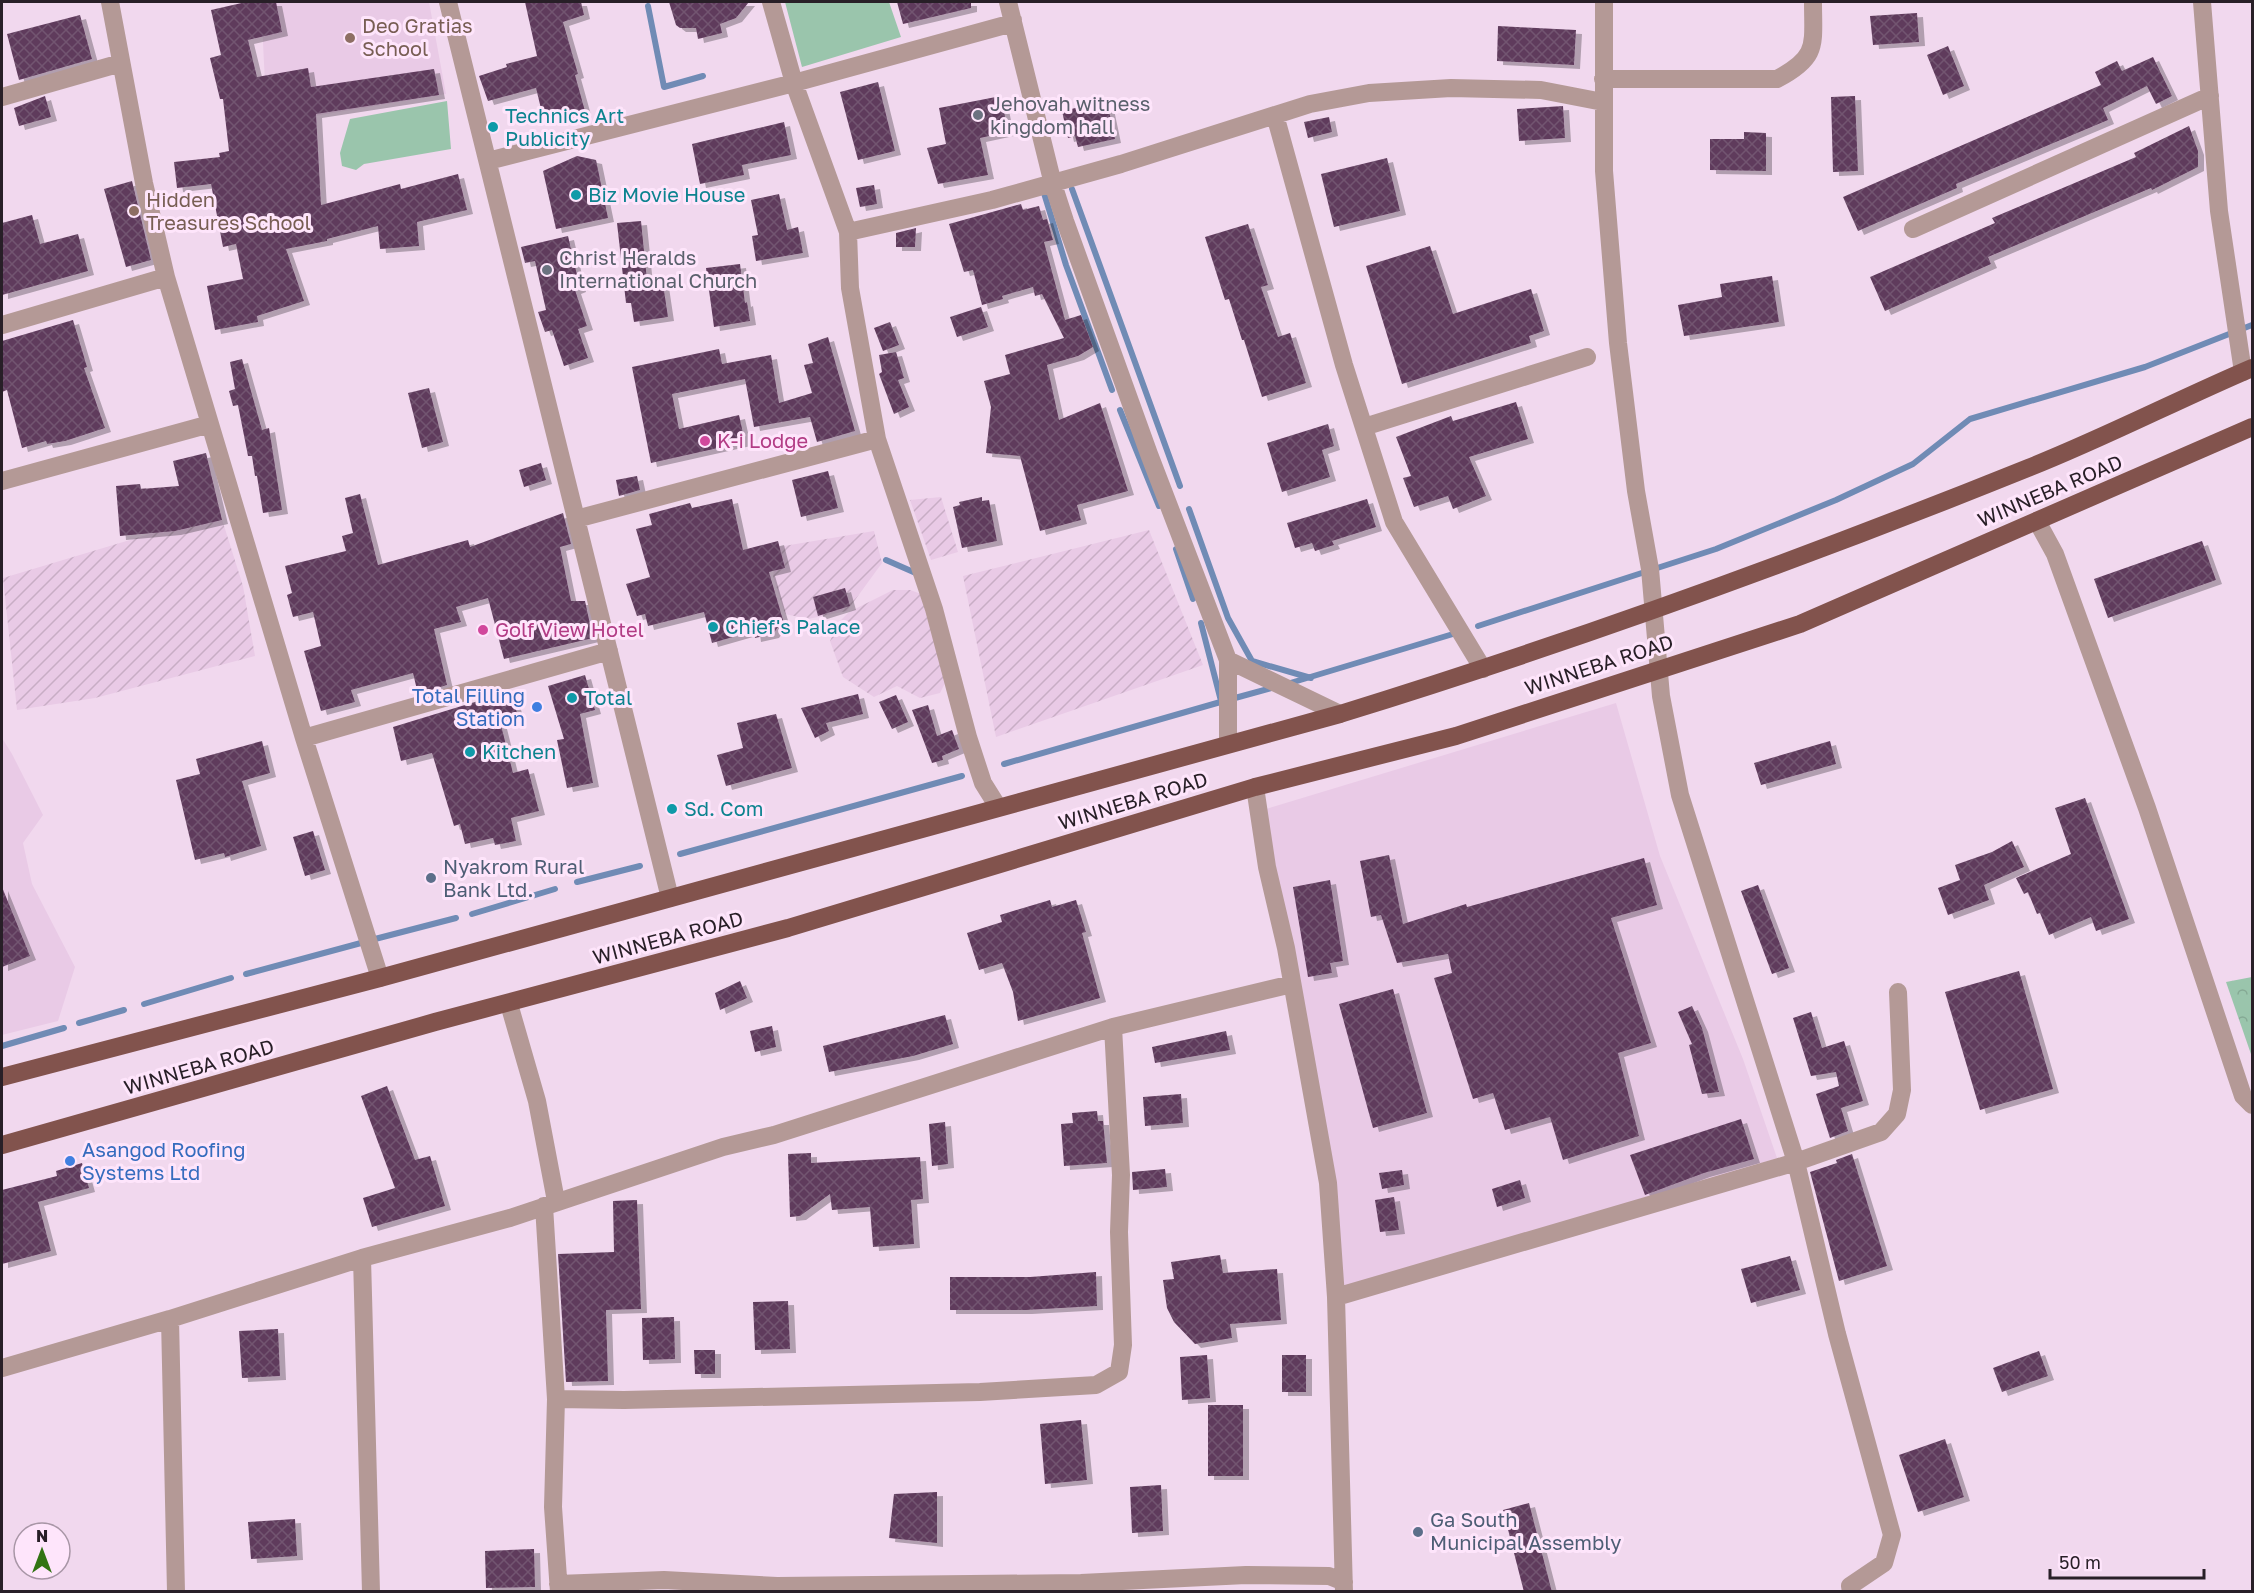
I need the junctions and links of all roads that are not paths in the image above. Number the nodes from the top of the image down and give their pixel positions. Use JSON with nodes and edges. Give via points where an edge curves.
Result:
{"nodes":[{"id":1,"x":110,"y":2,"type":"edge"},
{"id":2,"x":448,"y":2,"type":"edge"},
{"id":3,"x":771,"y":2,"type":"edge"},
{"id":4,"x":1008,"y":2,"type":"edge"},
{"id":5,"x":1604,"y":2,"type":"edge"},
{"id":6,"x":1814,"y":2,"type":"edge"},
{"id":7,"x":2202,"y":2,"type":"edge"},
{"id":8,"x":1013,"y":20,"type":"junction"},
{"id":9,"x":121,"y":63,"type":"junction"},
{"id":10,"x":1603,"y":79,"type":"junction"},
{"id":11,"x":794,"y":83,"type":"junction"},
{"id":12,"x":2210,"y":96,"type":"junction"},
{"id":13,"x":2,"y":97,"type":"edge"},
{"id":14,"x":1603,"y":102,"type":"junction"},
{"id":15,"x":1275,"y":115,"type":"junction"},
{"id":16,"x":488,"y":160,"type":"junction"},
{"id":17,"x":1053,"y":184,"type":"junction"},
{"id":18,"x":1913,"y":230,"type":"dead end"},
{"id":19,"x":848,"y":231,"type":"junction"},
{"id":20,"x":166,"y":277,"type":"junction"},
{"id":21,"x":2,"y":325,"type":"edge"},
{"id":22,"x":1587,"y":357,"type":"dead end"},
{"id":23,"x":2248,"y":370,"type":"edge"},
{"id":24,"x":210,"y":424,"type":"junction"},
{"id":25,"x":1364,"y":427,"type":"junction"},
{"id":26,"x":2252,"y":429,"type":"edge"},
{"id":27,"x":877,"y":439,"type":"junction"},
{"id":28,"x":2,"y":481,"type":"edge"},
{"id":29,"x":576,"y":519,"type":"junction"},
{"id":30,"x":2037,"y":521,"type":"junction"},
{"id":31,"x":609,"y":651,"type":"junction"},
{"id":32,"x":1228,"y":660,"type":"junction"},
{"id":33,"x":1483,"y":669,"type":"junction"},
{"id":34,"x":1340,"y":714,"type":"junction"},
{"id":35,"x":304,"y":738,"type":"junction"},
{"id":36,"x":1227,"y":744,"type":"junction"},
{"id":37,"x":1255,"y":788,"type":"junction"},
{"id":38,"x":998,"y":807,"type":"junction"},
{"id":39,"x":670,"y":898,"type":"junction"},
{"id":40,"x":380,"y":978,"type":"junction"},
{"id":41,"x":1292,"y":984,"type":"junction"},
{"id":42,"x":1898,"y":992,"type":"dead end"},
{"id":43,"x":509,"y":1004,"type":"junction"},
{"id":44,"x":1113,"y":1027,"type":"junction"},
{"id":45,"x":2,"y":1077,"type":"edge"},
{"id":46,"x":2253,"y":1105,"type":"edge"},
{"id":47,"x":3,"y":1141,"type":"edge"},
{"id":48,"x":1796,"y":1162,"type":"junction"},
{"id":49,"x":550,"y":1203,"type":"junction"},
{"id":50,"x":362,"y":1258,"type":"junction"},
{"id":51,"x":1336,"y":1298,"type":"junction"},
{"id":52,"x":170,"y":1319,"type":"junction"},
{"id":53,"x":2,"y":1368,"type":"edge"},
{"id":54,"x":556,"y":1399,"type":"junction"},
{"id":55,"x":1344,"y":1587,"type":"edge"},
{"id":56,"x":559,"y":1588,"type":"edge"},
{"id":57,"x":1845,"y":1590,"type":"edge"},
{"id":58,"x":176,"y":1592,"type":"edge"},
{"id":59,"x":370,"y":1592,"type":"edge"}],
"edges":[{"from":1,"to":9,"type":"street"},
{"from":2,"to":16,"type":"street"},
{"from":3,"to":11,"type":"street"},
{"from":4,"to":8,"type":"street"},
{"from":5,"to":10,"type":"street"},
{"from":6,"to":10,"type":"street","via":[[1813,49],[1798,68],[1777,79]]},
{"from":7,"to":12,"type":"street"},
{"from":8,"to":11,"type":"street"},
{"from":8,"to":17,"type":"street"},
{"from":9,"to":13,"type":"street"},
{"from":9,"to":20,"type":"street"},
{"from":10,"to":14,"type":"street"},
{"from":11,"to":16,"type":"street"},
{"from":11,"to":19,"type":"street"},
{"from":12,"to":18,"type":"street"},
{"from":12,"to":23,"type":"street","via":[[2219,211]]},
{"from":14,"to":15,"type":"street","via":[[1540,90],[1450,88],[1370,93]]},
{"from":14,"to":48,"type":"street","via":[[1604,171],[1618,343],[1636,492],[1650,569],[1661,696],[1680,795]]},
{"from":15,"to":17,"type":"street"},
{"from":15,"to":25,"type":"street"},
{"from":16,"to":29,"type":"street"},
{"from":17,"to":19,"type":"street"},
{"from":17,"to":32,"type":"street","via":[[1149,454]]},
{"from":19,"to":27,"type":"street","via":[[850,288]]},
{"from":20,"to":21,"type":"street"},
{"from":20,"to":24,"type":"street"},
{"from":22,"to":25,"type":"street"},
{"from":23,"to":33,"type":"highway","name":"WINNEBA ROAD","via":[[2031,467],[1582,637]]},
{"from":24,"to":28,"type":"street"},
{"from":24,"to":35,"type":"street"},
{"from":25,"to":33,"type":"street","via":[[1394,522]]},
{"from":26,"to":30,"type":"highway","name":"WINNEBA ROAD"},
{"from":27,"to":29,"type":"street"},
{"from":27,"to":38,"type":"street","via":[[934,609],[983,783]]},
{"from":29,"to":31,"type":"street"},
{"from":30,"to":37,"type":"highway","name":"WINNEBA ROAD","via":[[1800,624],[1456,736]]},
{"from":30,"to":46,"type":"street","via":[[2055,554],[2144,797],[2243,1096]]},
{"from":31,"to":35,"type":"street"},
{"from":31,"to":39,"type":"street"},
{"from":32,"to":34,"type":"street"},
{"from":32,"to":36,"type":"street"},
{"from":33,"to":34,"type":"highway","name":"WINNEBA ROAD"},
{"from":34,"to":36,"type":"highway","name":"WINNEBA ROAD"},
{"from":35,"to":40,"type":"street"},
{"from":36,"to":38,"type":"highway","name":"WINNEBA ROAD"},
{"from":37,"to":41,"type":"street"},
{"from":37,"to":43,"type":"highway","name":"WINNEBA ROAD","via":[[788,928]]},
{"from":38,"to":39,"type":"highway","name":"WINNEBA ROAD"},
{"from":39,"to":40,"type":"highway","name":"WINNEBA ROAD"},
{"from":40,"to":45,"type":"highway","name":"WINNEBA ROAD"},
{"from":41,"to":44,"type":"street"},
{"from":41,"to":51,"type":"street","via":[[1328,1183]]},
{"from":42,"to":48,"type":"street","via":[[1902,1090],[1897,1114],[1881,1132]]},
{"from":43,"to":47,"type":"highway","name":"WINNEBA ROAD"},
{"from":43,"to":49,"type":"street","via":[[537,1101]]},
{"from":44,"to":49,"type":"street"},
{"from":44,"to":54,"type":"street","via":[[1121,1175],[1123,1346],[1119,1372],[1096,1385],[980,1392]]},
{"from":48,"to":51,"type":"street"},
{"from":48,"to":57,"type":"street","via":[[1837,1334],[1892,1535],[1884,1563]]},
{"from":49,"to":50,"type":"street","via":[[510,1218]]},
{"from":49,"to":54,"type":"street"},
{"from":50,"to":52,"type":"street"},
{"from":50,"to":59,"type":"street"},
{"from":51,"to":55,"type":"street"},
{"from":52,"to":53,"type":"street"},
{"from":52,"to":58,"type":"street"},
{"from":54,"to":56,"type":"street","via":[[553,1507]]},
{"from":55,"to":56,"type":"street","via":[[1329,1576],[1246,1575],[1082,1583],[777,1586],[664,1580]]}]}
